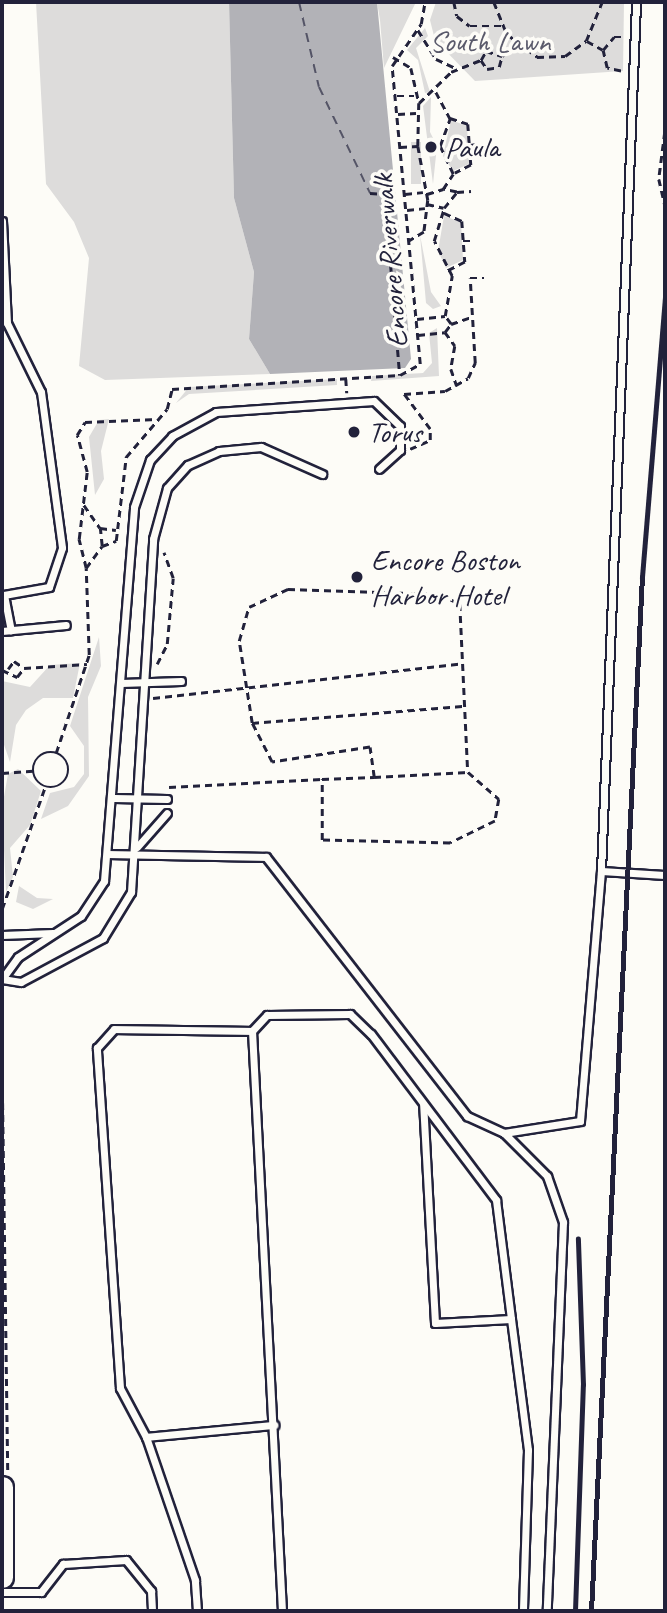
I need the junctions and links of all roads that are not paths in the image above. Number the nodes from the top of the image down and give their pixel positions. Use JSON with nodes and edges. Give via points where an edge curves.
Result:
{"nodes":[{"id":1,"x":636,"y":2,"type":"edge"},
{"id":2,"x":2,"y":221,"type":"edge"},
{"id":3,"x":379,"y":469,"type":"dead end"},
{"id":4,"x":322,"y":474,"type":"dead end"},
{"id":5,"x":66,"y":625,"type":"dead end"},
{"id":6,"x":2,"y":631,"type":"edge"},
{"id":7,"x":11,"y":631,"type":"junction"},
{"id":8,"x":181,"y":681,"type":"dead end"},
{"id":9,"x":121,"y":683,"type":"junction"},
{"id":10,"x":143,"y":683,"type":"junction"},
{"id":11,"x":114,"y":797,"type":"junction"},
{"id":12,"x":163,"y":799,"type":"road end"},
{"id":13,"x":139,"y":800,"type":"junction"},
{"id":14,"x":167,"y":813,"type":"dead end"},
{"id":15,"x":134,"y":853,"type":"junction"},
{"id":16,"x":110,"y":854,"type":"junction"},
{"id":17,"x":601,"y":871,"type":"junction"},
{"id":18,"x":665,"y":875,"type":"edge"},
{"id":19,"x":57,"y":933,"type":"junction"},
{"id":20,"x":2,"y":935,"type":"edge"},
{"id":21,"x":2,"y":979,"type":"edge"},
{"id":22,"x":253,"y":1031,"type":"junction"},
{"id":23,"x":423,"y":1104,"type":"junction"},
{"id":24,"x":504,"y":1133,"type":"junction"},
{"id":25,"x":511,"y":1319,"type":"junction"},
{"id":26,"x":274,"y":1425,"type":"junction"},
{"id":27,"x":146,"y":1437,"type":"junction"},
{"id":28,"x":5,"y":1483,"type":"edge"},
{"id":29,"x":2,"y":1577,"type":"edge"},
{"id":30,"x":2,"y":1592,"type":"edge"},
{"id":31,"x":152,"y":1611,"type":"edge"},
{"id":32,"x":197,"y":1611,"type":"edge"},
{"id":33,"x":282,"y":1611,"type":"edge"},
{"id":34,"x":523,"y":1611,"type":"edge"},
{"id":35,"x":547,"y":1611,"type":"edge"}],
"edges":[{"from":1,"to":17,"type":"lane"},
{"from":2,"to":7,"type":"lane","via":[[7,323],[41,392],[62,548],[49,587],[4,596]]},
{"from":3,"to":9,"type":"lane","via":[[400,450],[400,426],[374,401],[216,412],[172,436],[150,460],[134,507]]},
{"from":4,"to":10,"type":"lane","via":[[261,447],[219,451],[188,465],[167,488],[153,539]]},
{"from":5,"to":7,"type":"lane"},
{"from":6,"to":7,"type":"lane"},
{"from":8,"to":10,"type":"lane"},
{"from":9,"to":10,"type":"lane"},
{"from":9,"to":11,"type":"lane"},
{"from":10,"to":13,"type":"lane"},
{"from":11,"to":13,"type":"lane"},
{"from":11,"to":16,"type":"lane"},
{"from":12,"to":13,"type":"lane"},
{"from":13,"to":15,"type":"lane"},
{"from":14,"to":15,"type":"lane"},
{"from":15,"to":16,"type":"lane"},
{"from":15,"to":21,"type":"lane","via":[[131,892],[103,937],[22,982]]},
{"from":15,"to":24,"type":"lane","via":[[267,857],[467,1116]]},
{"from":16,"to":19,"type":"lane","via":[[95,898]]},
{"from":17,"to":18,"type":"lane"},
{"from":17,"to":24,"type":"lane","via":[[580,1121]]},
{"from":19,"to":20,"type":"lane"},
{"from":19,"to":21,"type":"lane","via":[[18,957]]},
{"from":22,"to":23,"type":"lane","via":[[267,1015],[350,1014]]},
{"from":22,"to":26,"type":"lane"},
{"from":22,"to":27,"type":"lane","via":[[114,1029],[97,1048],[120,1388]]},
{"from":23,"to":25,"type":"lane","via":[[496,1200]]},
{"from":23,"to":25,"type":"lane","via":[[435,1323]]},
{"from":24,"to":35,"type":"lane","via":[[547,1176],[563,1222]]},
{"from":25,"to":34,"type":"lane","via":[[528,1450]]},
{"from":26,"to":27,"type":"lane"},
{"from":26,"to":33,"type":"lane"},
{"from":27,"to":32,"type":"lane","via":[[195,1580]]},
{"from":28,"to":29,"type":"main road"},
{"from":30,"to":31,"type":"lane","via":[[41,1592],[63,1564],[126,1560],[151,1591]]}]}
